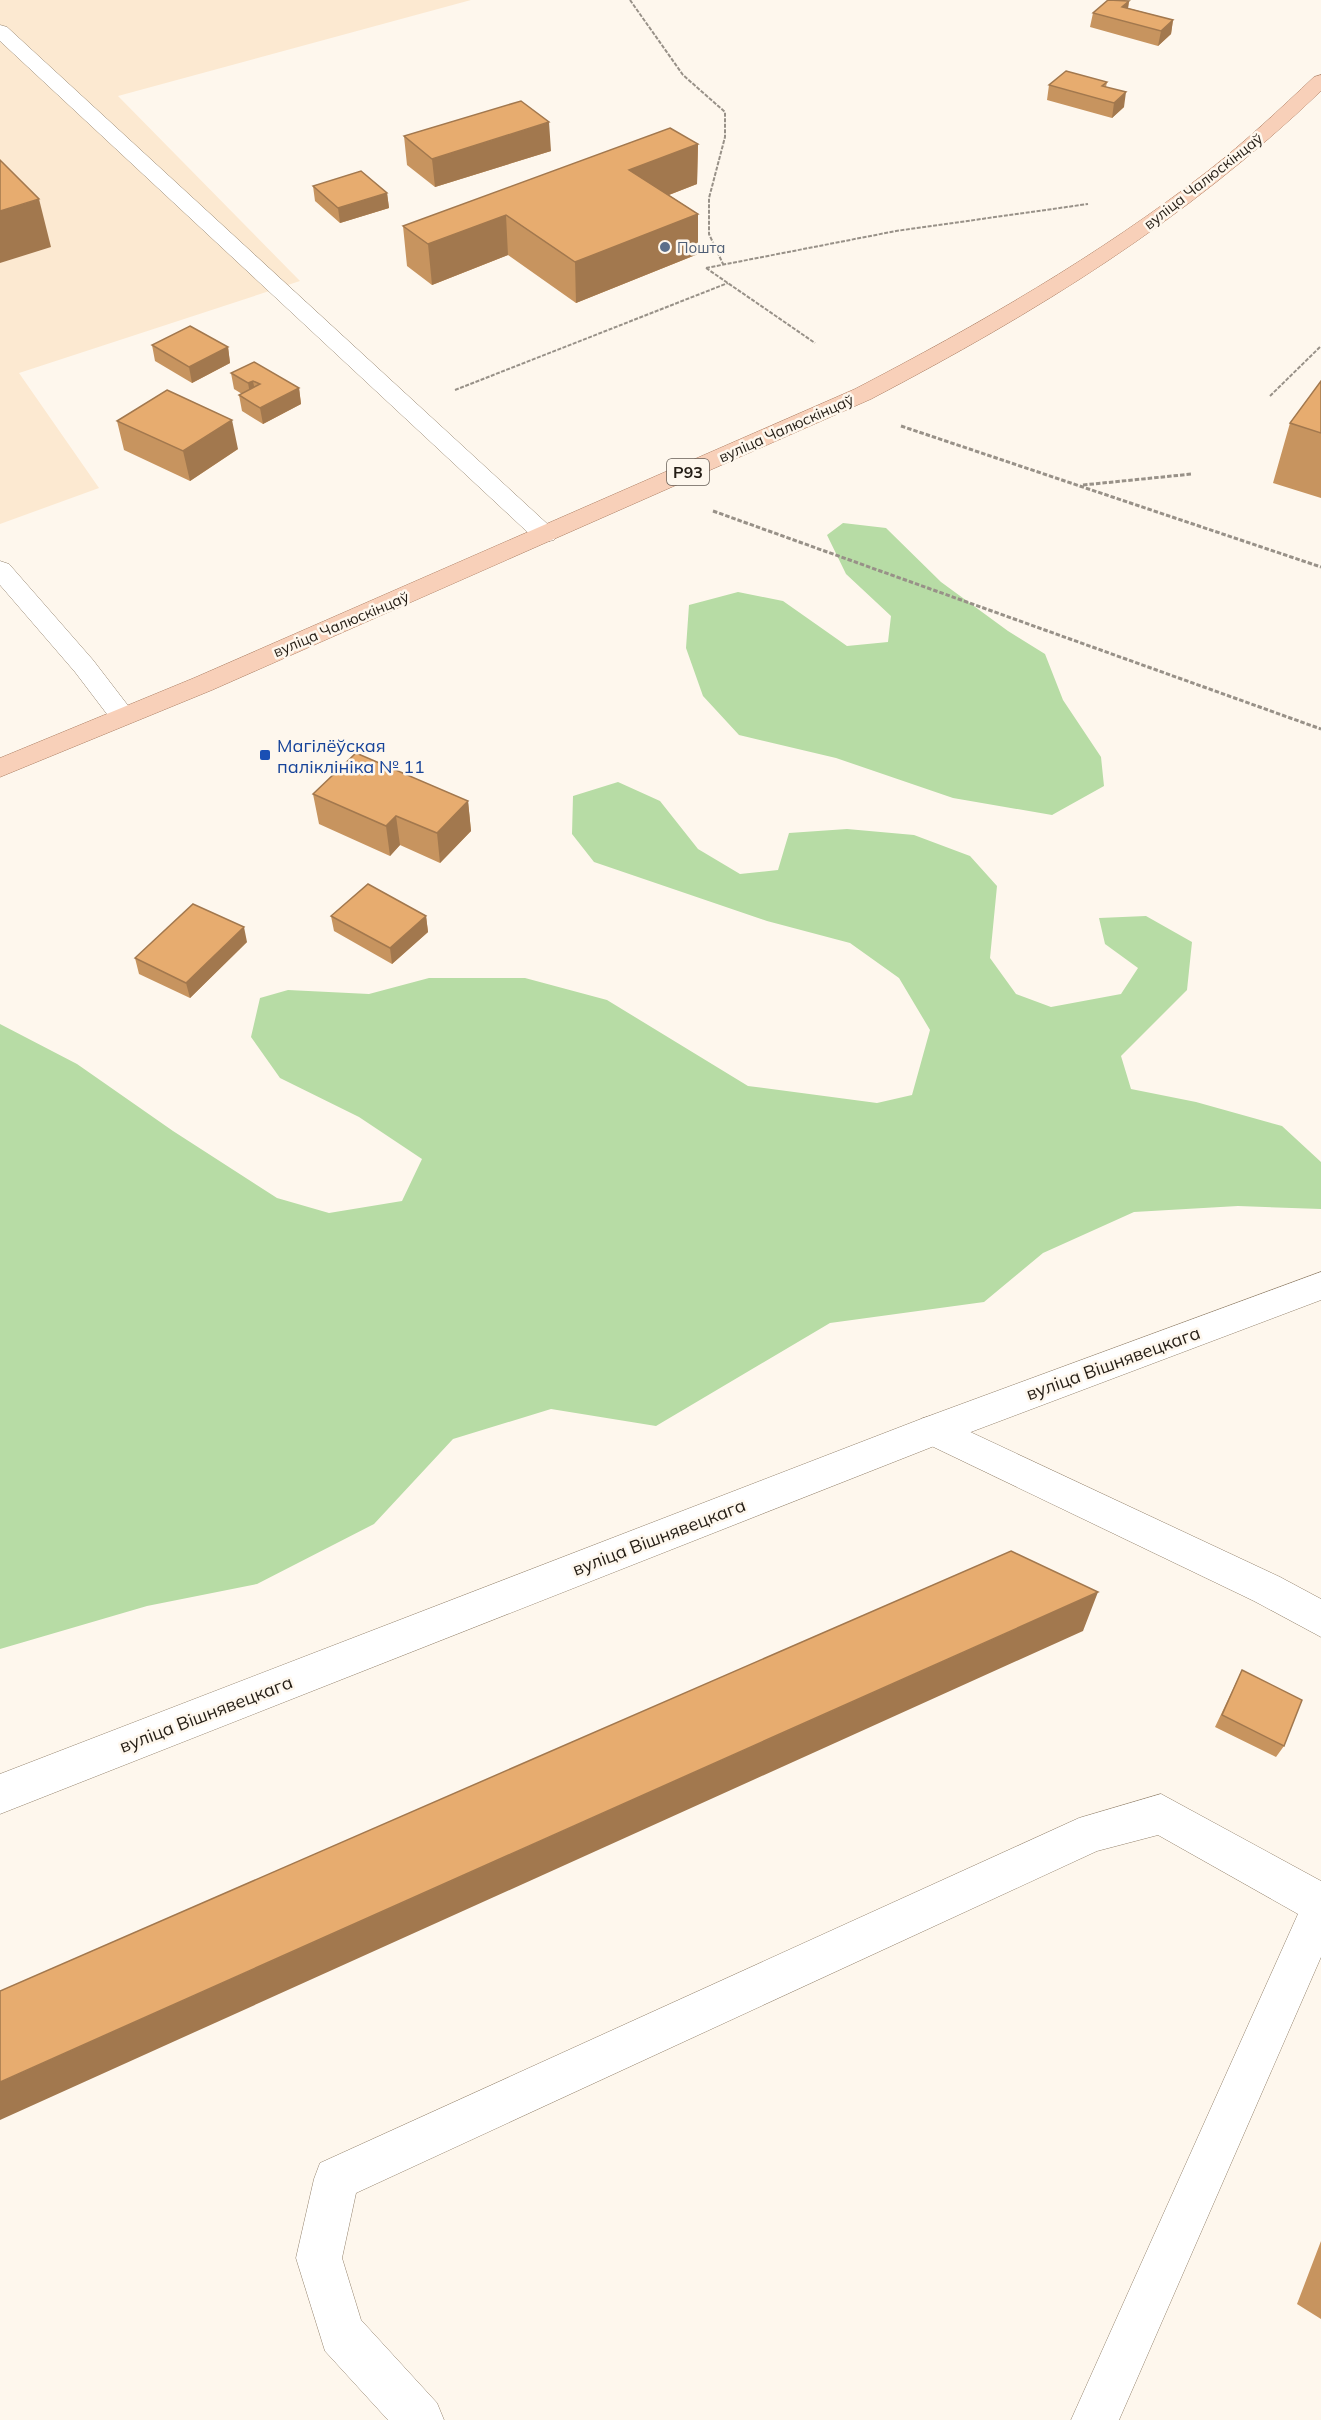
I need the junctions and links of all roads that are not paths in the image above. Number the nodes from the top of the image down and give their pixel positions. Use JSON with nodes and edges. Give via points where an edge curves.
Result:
{"nodes":[{"id":1,"x":0,"y":31,"type":"edge"},
{"id":2,"x":1321,"y":81,"type":"edge"},
{"id":3,"x":545,"y":535,"type":"junction"},
{"id":4,"x":0,"y":569,"type":"edge"},
{"id":5,"x":123,"y":716,"type":"junction"},
{"id":6,"x":0,"y":768,"type":"edge"},
{"id":7,"x":1321,"y":1286,"type":"edge"},
{"id":8,"x":934,"y":1430,"type":"junction"},
{"id":9,"x":1321,"y":1618,"type":"edge"},
{"id":10,"x":0,"y":1794,"type":"edge"},
{"id":11,"x":1321,"y":1904,"type":"edge"},
{"id":12,"x":1321,"y":1909,"type":"edge"},
{"id":13,"x":420,"y":2420,"type":"edge"},
{"id":14,"x":1095,"y":2420,"type":"edge"}],
"edges":[{"from":1,"to":3,"type":"main road"},
{"from":2,"to":3,"type":"main road","name":"вуліца Чалюскінцаў","number":"Р93","via":[[1217,173],[1118,247],[967,340],[863,394]]},
{"from":3,"to":5,"type":"main road","name":"вуліца Чалюскінцаў","number":"Р93"},
{"from":4,"to":5,"type":"main road"},
{"from":5,"to":6,"type":"main road","name":"вуліца Чалюскінцаў","number":"Р93"},
{"from":7,"to":8,"type":"main road","name":"вуліца Вішнявецкага"},
{"from":8,"to":9,"type":"main road"},
{"from":8,"to":10,"type":"main road","name":"вуліца Вішнявецкага"},
{"from":11,"to":13,"type":"main road","via":[[1161,1814],[1093,1832],[336,2179],[319,2258],[342,2334]]},
{"from":12,"to":14,"type":"main road"}]}
